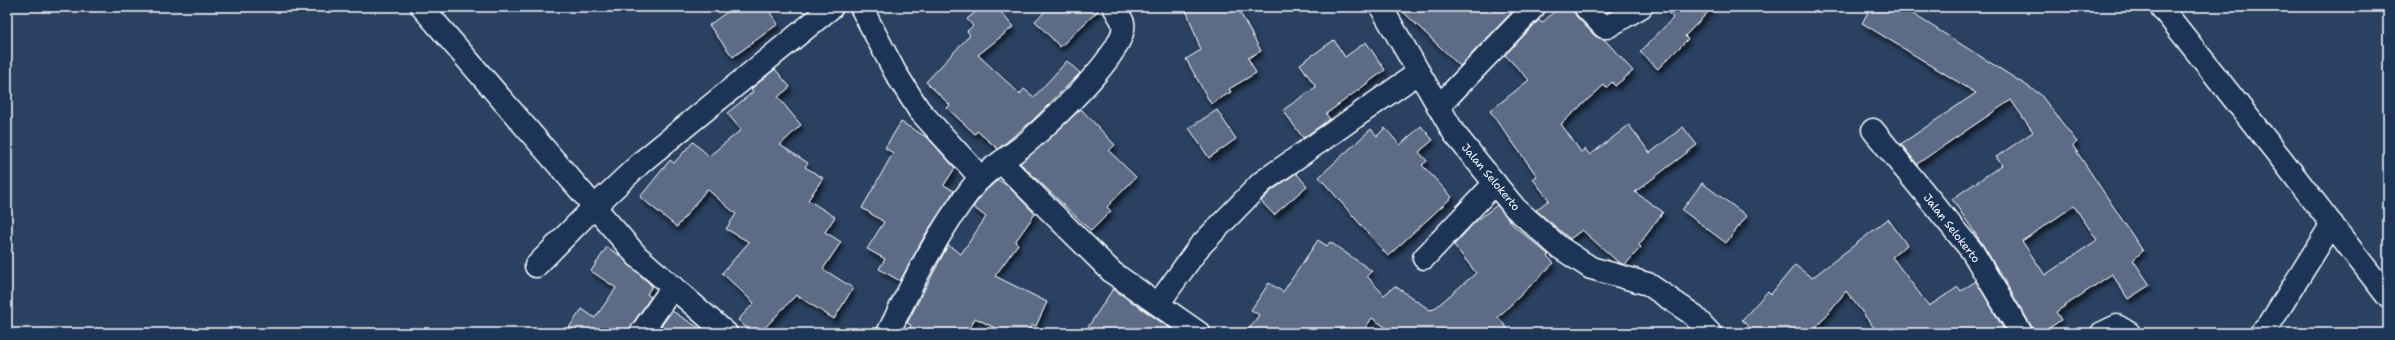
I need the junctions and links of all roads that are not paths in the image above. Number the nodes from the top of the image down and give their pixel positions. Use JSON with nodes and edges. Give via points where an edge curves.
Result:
{"nodes":[{"id":1,"x":422,"y":7,"type":"edge"},
{"id":2,"x":832,"y":7,"type":"edge"},
{"id":3,"x":861,"y":7,"type":"edge"},
{"id":4,"x":1114,"y":7,"type":"edge"},
{"id":5,"x":1382,"y":7,"type":"edge"},
{"id":6,"x":1534,"y":7,"type":"edge"},
{"id":7,"x":1585,"y":7,"type":"edge"},
{"id":8,"x":1641,"y":7,"type":"edge"},
{"id":9,"x":2161,"y":7,"type":"edge"},
{"id":10,"x":1418,"y":73,"type":"junction"},
{"id":11,"x":1438,"y":107,"type":"junction"},
{"id":12,"x":1873,"y":130,"type":"dead end"},
{"id":13,"x":1002,"y":163,"type":"junction"},
{"id":14,"x":981,"y":178,"type":"junction"},
{"id":15,"x":1495,"y":183,"type":"junction"},
{"id":16,"x":593,"y":208,"type":"junction"},
{"id":17,"x":2332,"y":224,"type":"junction"},
{"id":18,"x":1424,"y":258,"type":"dead end"},
{"id":19,"x":536,"y":266,"type":"dead end"},
{"id":20,"x":673,"y":286,"type":"junction"},
{"id":21,"x":2388,"y":297,"type":"edge"},
{"id":22,"x":1158,"y":304,"type":"junction"},
{"id":23,"x":1197,"y":332,"type":"edge"},
{"id":24,"x":641,"y":333,"type":"edge"},
{"id":25,"x":726,"y":333,"type":"edge"},
{"id":26,"x":888,"y":333,"type":"edge"},
{"id":27,"x":1710,"y":333,"type":"edge"},
{"id":28,"x":2021,"y":333,"type":"edge"},
{"id":29,"x":2102,"y":333,"type":"edge"},
{"id":30,"x":2129,"y":333,"type":"edge"},
{"id":31,"x":2261,"y":333,"type":"edge"}],
"edges":[{"from":1,"to":16,"type":"street"},
{"from":2,"to":16,"type":"street","via":[[644,160]]},
{"from":3,"to":14,"type":"street","via":[[895,72],[919,110]]},
{"from":4,"to":13,"type":"street","via":[[1123,24],[1121,39],[1101,69],[1031,139]]},
{"from":5,"to":10,"type":"street","name":"Jalan Selokerto"},
{"from":6,"to":11,"type":"street"},
{"from":7,"to":8,"type":"street","via":[[1604,27]]},
{"from":9,"to":17,"type":"street"},
{"from":10,"to":11,"type":"street","name":"Jalan Selokerto"},
{"from":10,"to":22,"type":"street","via":[[1262,182],[1199,247]]},
{"from":11,"to":15,"type":"street","name":"Jalan Selokerto","via":[[1454,133]]},
{"from":12,"to":28,"type":"street","name":"Jalan Selokerto","via":[[1972,251]]},
{"from":13,"to":14,"type":"street"},
{"from":13,"to":22,"type":"street","via":[[1113,273]]},
{"from":14,"to":26,"type":"street","via":[[944,227]]},
{"from":15,"to":18,"type":"street"},
{"from":15,"to":27,"type":"street","name":"Jalan Selokerto","via":[[1514,208],[1559,247],[1590,268],[1648,284],[1692,314]]},
{"from":16,"to":19,"type":"street"},
{"from":16,"to":20,"type":"street","via":[[636,256]]},
{"from":17,"to":21,"type":"street"},
{"from":17,"to":31,"type":"street","via":[[2269,325]]},
{"from":20,"to":24,"type":"street"},
{"from":20,"to":25,"type":"street"},
{"from":22,"to":23,"type":"street"},
{"from":29,"to":30,"type":"street","via":[[2117,326]]}]}
